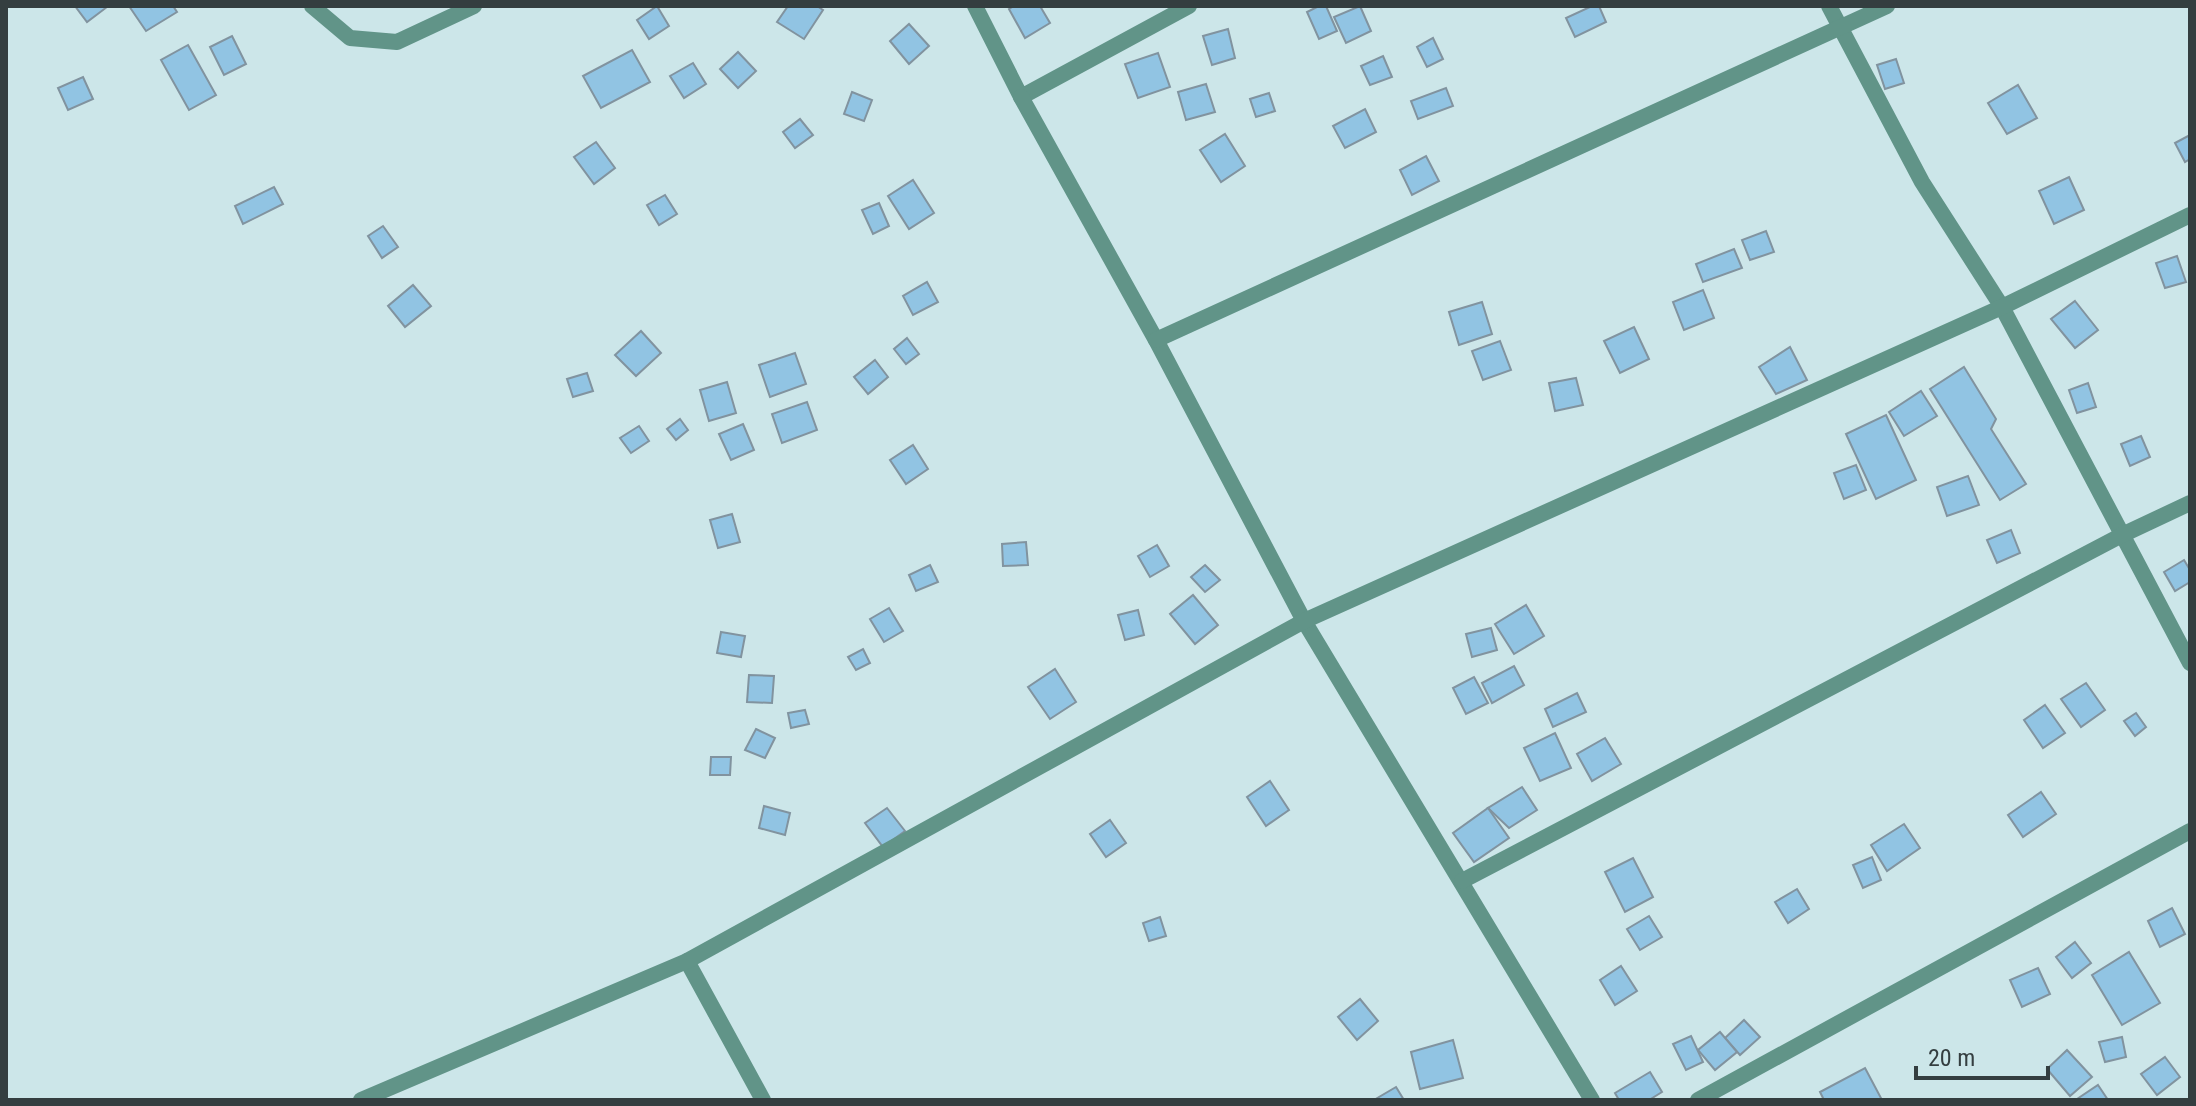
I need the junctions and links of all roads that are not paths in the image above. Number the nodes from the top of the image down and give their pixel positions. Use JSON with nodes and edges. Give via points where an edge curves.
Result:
{"nodes":[{"id":1,"x":312,"y":6,"type":"edge"},
{"id":2,"x":474,"y":6,"type":"edge"},
{"id":3,"x":975,"y":6,"type":"edge"},
{"id":4,"x":1189,"y":6,"type":"edge"},
{"id":5,"x":1829,"y":6,"type":"edge"},
{"id":6,"x":1887,"y":6,"type":"edge"},
{"id":7,"x":1840,"y":28,"type":"junction"},
{"id":8,"x":1021,"y":97,"type":"junction"},
{"id":9,"x":2190,"y":215,"type":"edge"},
{"id":10,"x":2002,"y":307,"type":"junction"},
{"id":11,"x":1156,"y":340,"type":"junction"},
{"id":12,"x":2190,"y":503,"type":"edge"},
{"id":13,"x":2122,"y":535,"type":"junction"},
{"id":14,"x":1304,"y":621,"type":"junction"},
{"id":15,"x":2190,"y":663,"type":"edge"},
{"id":16,"x":2190,"y":831,"type":"edge"},
{"id":17,"x":1462,"y":881,"type":"junction"},
{"id":18,"x":687,"y":961,"type":"junction"},
{"id":19,"x":361,"y":1100,"type":"edge"},
{"id":20,"x":763,"y":1100,"type":"edge"},
{"id":21,"x":1592,"y":1100,"type":"edge"},
{"id":22,"x":1698,"y":1100,"type":"edge"}],
"edges":[{"from":1,"to":2,"type":"street","via":[[350,38],[397,42]]},
{"from":3,"to":8,"type":"street"},
{"from":4,"to":8,"type":"street"},
{"from":5,"to":7,"type":"street"},
{"from":6,"to":7,"type":"street"},
{"from":7,"to":10,"type":"street","via":[[1922,182]]},
{"from":7,"to":11,"type":"street"},
{"from":8,"to":11,"type":"street"},
{"from":9,"to":10,"type":"street"},
{"from":10,"to":13,"type":"street"},
{"from":10,"to":14,"type":"street"},
{"from":11,"to":14,"type":"street"},
{"from":12,"to":13,"type":"street"},
{"from":13,"to":15,"type":"street"},
{"from":13,"to":17,"type":"street"},
{"from":14,"to":17,"type":"street"},
{"from":14,"to":18,"type":"street"},
{"from":16,"to":22,"type":"street"},
{"from":17,"to":21,"type":"street"},
{"from":18,"to":19,"type":"street"},
{"from":18,"to":20,"type":"street"}]}
